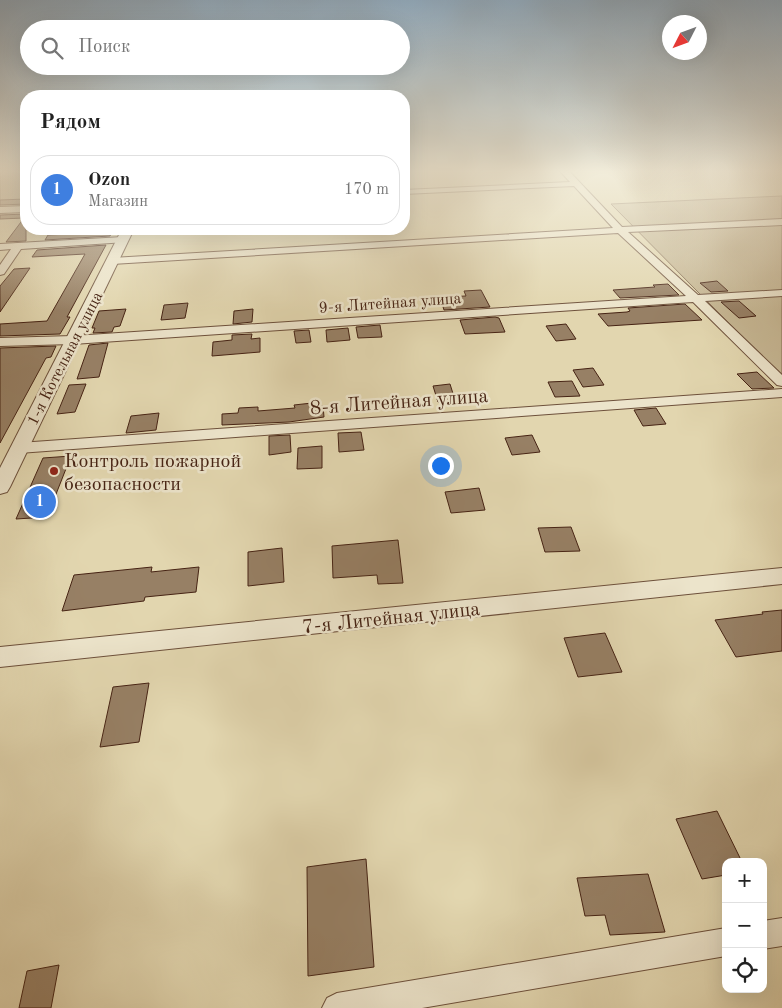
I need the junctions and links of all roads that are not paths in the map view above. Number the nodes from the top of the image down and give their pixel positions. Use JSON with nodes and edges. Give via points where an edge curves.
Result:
{"nodes":[{"id":1,"x":608,"y":217,"type":"edge"},
{"id":2,"x":782,"y":222,"type":"edge"},
{"id":3,"x":620,"y":230,"type":"junction"},
{"id":4,"x":116,"y":235,"type":"edge"},
{"id":5,"x":125,"y":235,"type":"edge"},
{"id":6,"x":0,"y":246,"type":"edge"},
{"id":7,"x":18,"y":246,"type":"junction"},
{"id":8,"x":112,"y":261,"type":"junction"},
{"id":9,"x":0,"y":272,"type":"edge"},
{"id":10,"x":782,"y":293,"type":"edge"},
{"id":11,"x":695,"y":298,"type":"junction"},
{"id":12,"x":73,"y":340,"type":"junction"},
{"id":13,"x":0,"y":342,"type":"edge"},
{"id":14,"x":782,"y":382,"type":"edge"},
{"id":15,"x":782,"y":393,"type":"edge"},
{"id":16,"x":19,"y":448,"type":"junction"},
{"id":17,"x":0,"y":487,"type":"edge"},
{"id":18,"x":782,"y":576,"type":"edge"},
{"id":19,"x":0,"y":657,"type":"edge"},
{"id":20,"x":782,"y":932,"type":"edge"},
{"id":21,"x":767,"y":934,"type":"edge"},
{"id":22,"x":722,"y":943,"type":"edge"},
{"id":23,"x":337,"y":1008,"type":"edge"}],
"edges":[{"from":1,"to":3,"type":"street"},
{"from":2,"to":3,"type":"street"},
{"from":3,"to":8,"type":"street"},
{"from":3,"to":11,"type":"street"},
{"from":4,"to":7,"type":"street"},
{"from":5,"to":8,"type":"street","name":"1-я Котельная улица"},
{"from":6,"to":7,"type":"street"},
{"from":7,"to":9,"type":"street"},
{"from":8,"to":12,"type":"street","name":"1-я Котельная улица"},
{"from":10,"to":11,"type":"street","name":"9-я Литейная улица"},
{"from":11,"to":12,"type":"street","name":"9-я Литейная улица"},
{"from":11,"to":14,"type":"street"},
{"from":12,"to":13,"type":"street","name":"9-я Литейная улица"},
{"from":12,"to":16,"type":"street","name":"1-я Котельная улица"},
{"from":15,"to":16,"type":"street","name":"8-я Литейная улица"},
{"from":16,"to":17,"type":"street","name":"1-я Котельная улица"},
{"from":18,"to":19,"type":"street","name":"7-я Литейная улица"},
{"from":20,"to":21,"type":"street"},
{"from":22,"to":23,"type":"street"}]}
